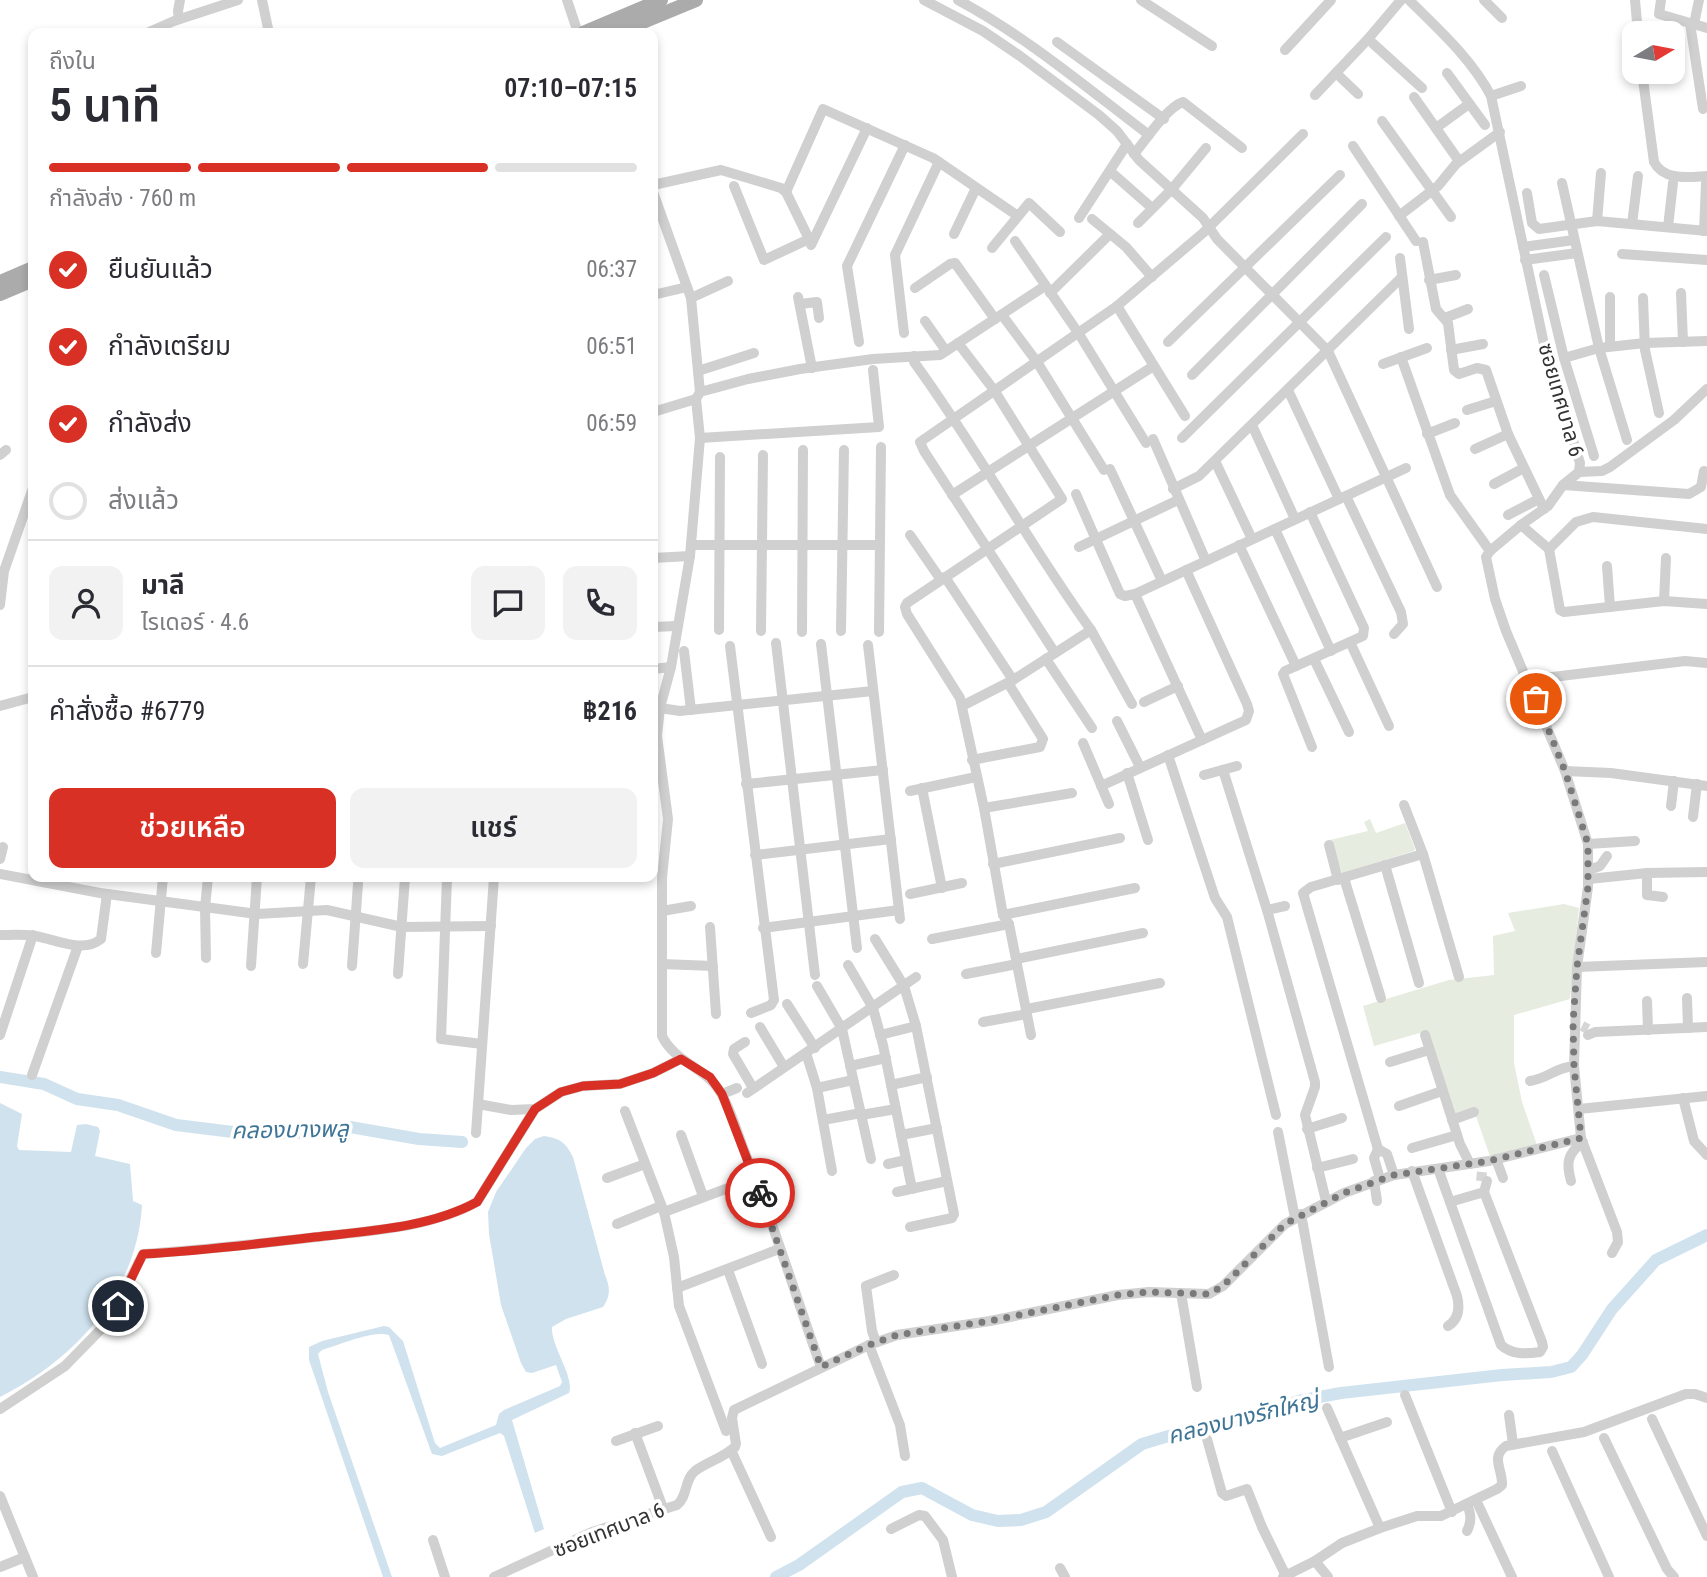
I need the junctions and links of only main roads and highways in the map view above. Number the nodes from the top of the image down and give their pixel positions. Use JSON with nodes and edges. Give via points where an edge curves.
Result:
{"nodes":[{"id":1,"x":661,"y":0,"type":"edge"},
{"id":2,"x":692,"y":1,"type":"edge"},
{"id":3,"x":593,"y":28,"type":"edge"},
{"id":4,"x":628,"y":28,"type":"edge"},
{"id":5,"x":28,"y":270,"type":"edge"},
{"id":6,"x":0,"y":282,"type":"edge"},
{"id":7,"x":28,"y":282,"type":"edge"},
{"id":8,"x":0,"y":294,"type":"edge"}],
"edges":[{"from":1,"to":3,"type":"main road"},
{"from":2,"to":4,"type":"main road"},
{"from":5,"to":6,"type":"main road"},
{"from":7,"to":8,"type":"main road"}]}
